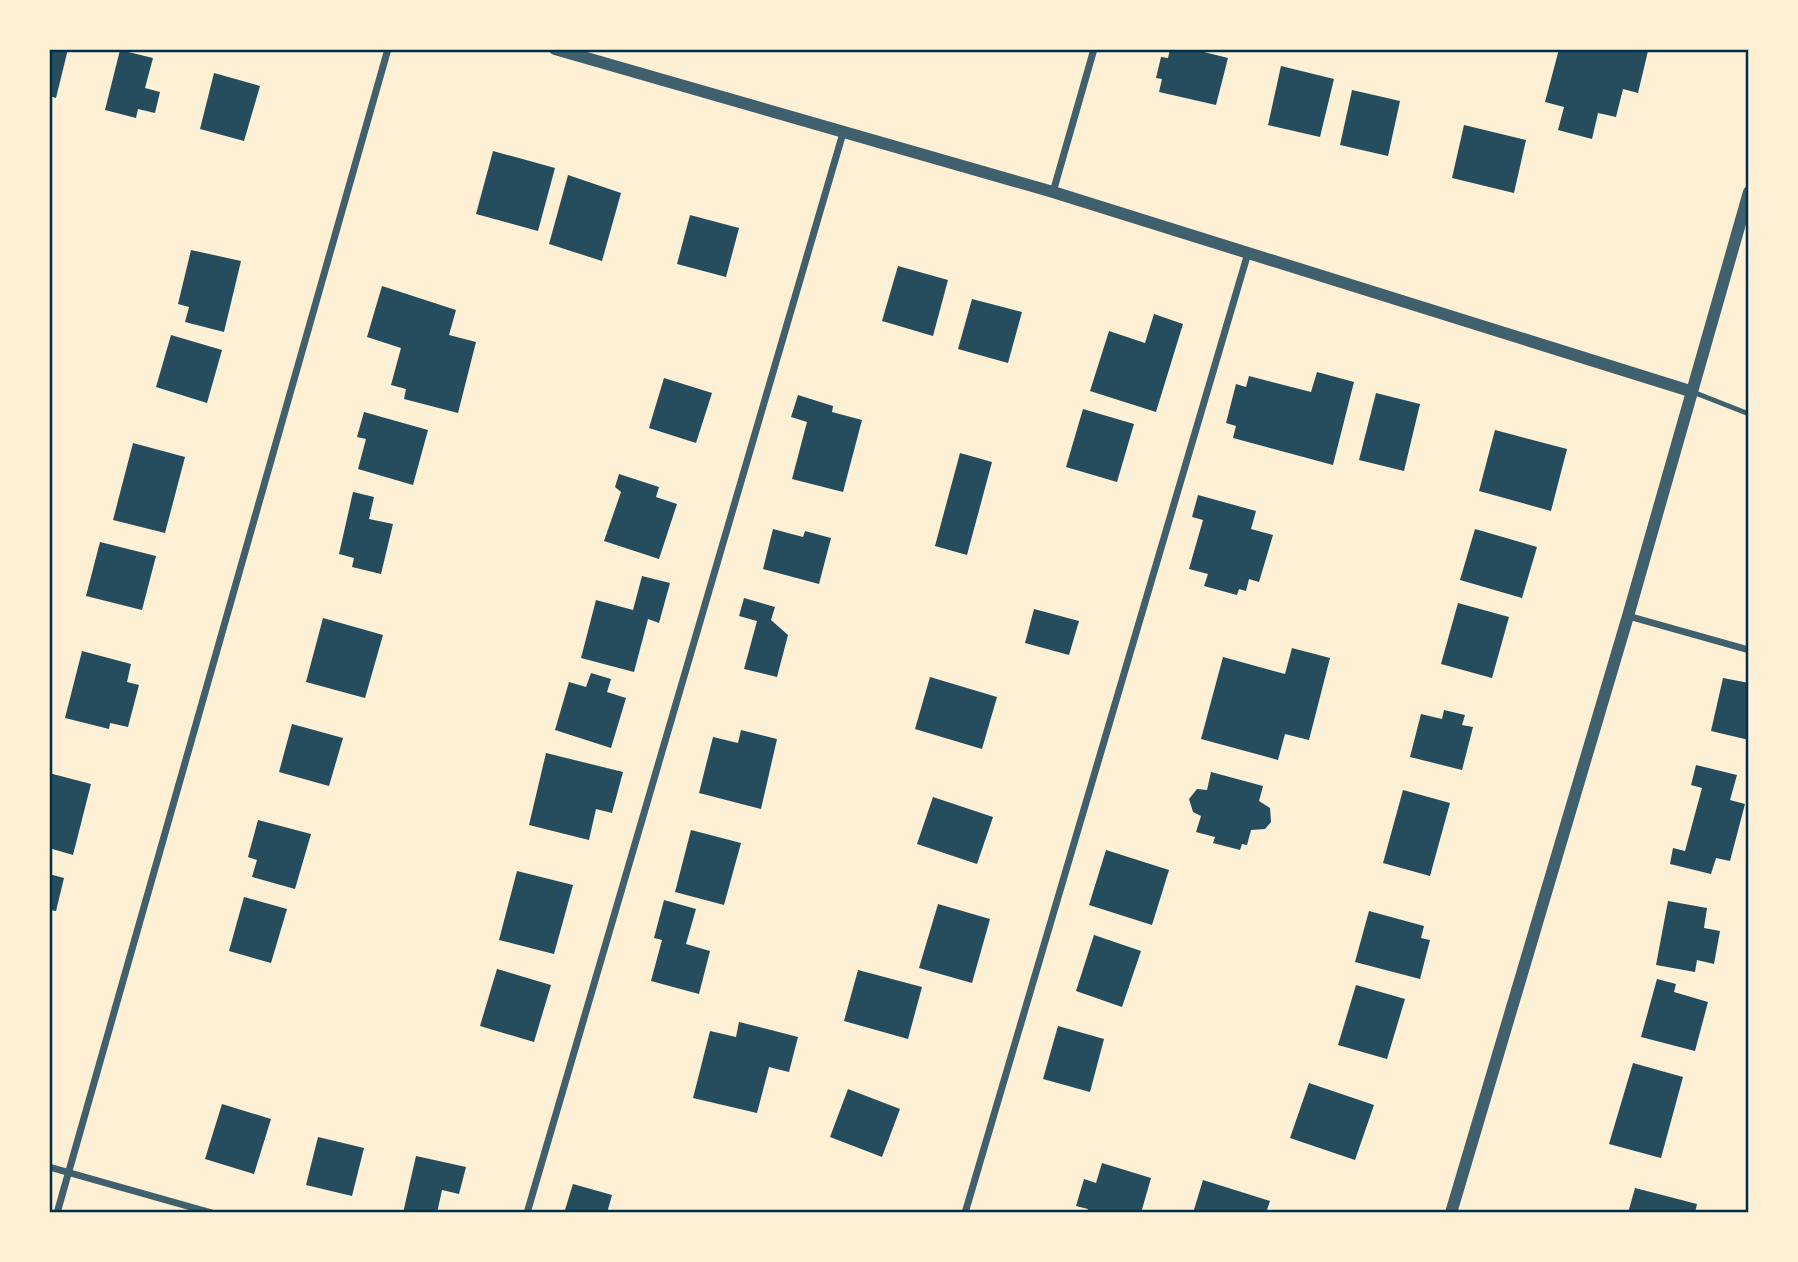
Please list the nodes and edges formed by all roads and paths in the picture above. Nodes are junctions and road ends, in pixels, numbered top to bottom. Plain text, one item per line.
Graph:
1 (388, 49) edge
2 (555, 49) edge
3 (1094, 49) edge
4 (844, 133) junction
5 (1053, 192) junction
6 (1749, 192) edge
7 (1248, 253) junction
8 (1690, 391) junction
9 (1749, 414) edge
10 (1628, 616) junction
11 (1749, 650) edge
12 (49, 1167) edge
13 (67, 1172) junction
14 (57, 1213) edge
15 (212, 1213) edge
16 (527, 1213) edge
17 (965, 1213) edge
18 (1451, 1213) edge

1 - 13 street
2 - 4 street
3 - 5 street
4 - 5 street
4 - 16 street
5 - 7 street
6 - 8 street
7 - 8 street
7 - 17 street
8 - 9 lane
8 - 10 street
10 - 11 street
10 - 18 street
12 - 13 street
13 - 14 street
13 - 15 street

